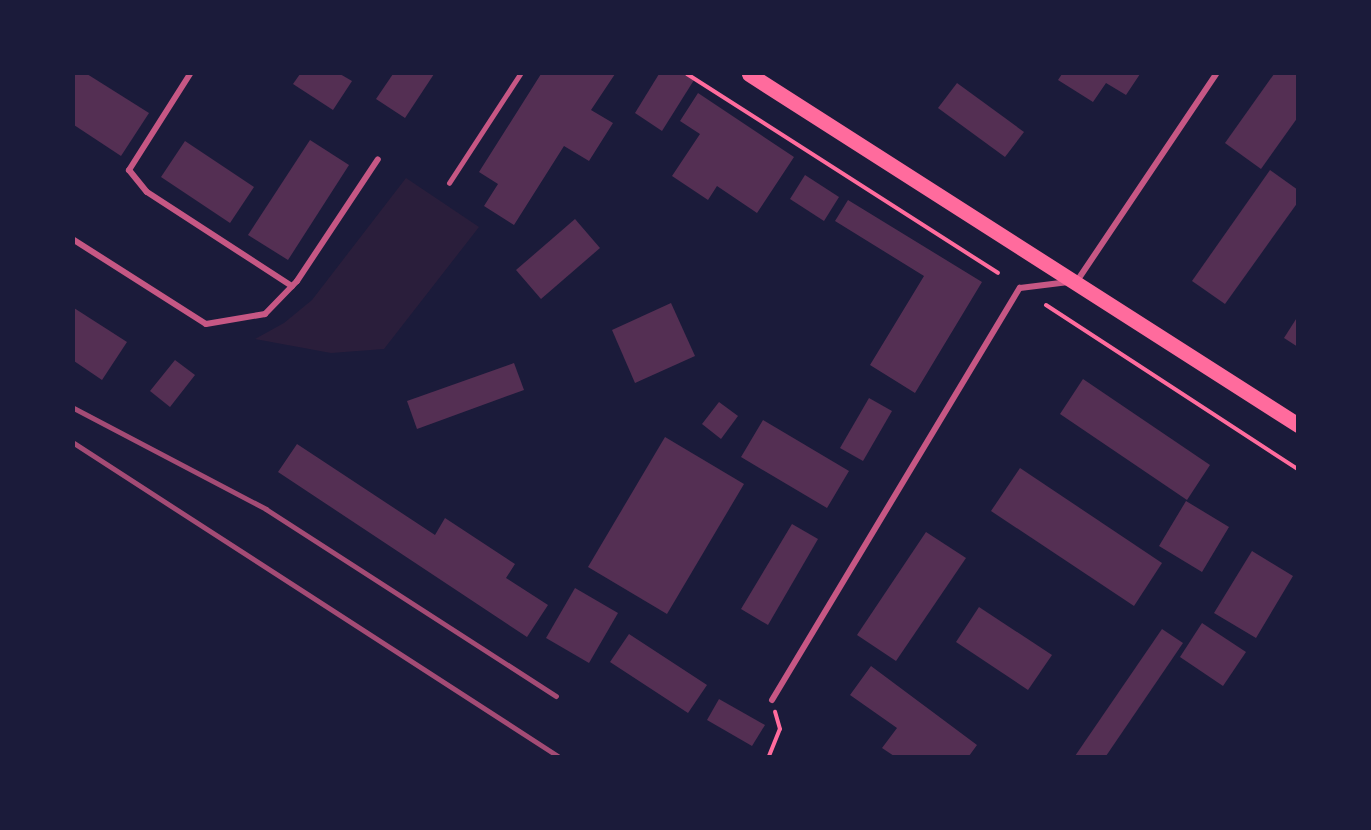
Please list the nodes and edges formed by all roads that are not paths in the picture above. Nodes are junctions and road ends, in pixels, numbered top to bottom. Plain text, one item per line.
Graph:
1 (190, 74) edge
2 (520, 74) edge
3 (749, 74) edge
4 (1216, 74) edge
5 (378, 159) dead end
6 (449, 183) dead end
7 (74, 240) edge
8 (1077, 281) junction
9 (292, 286) junction
10 (1298, 425) edge
11 (772, 700) dead end

1 - 9 street
2 - 6 lane
3 - 8 main road
4 - 8 street
5 - 9 street
7 - 9 street
8 - 10 main road
8 - 11 street

